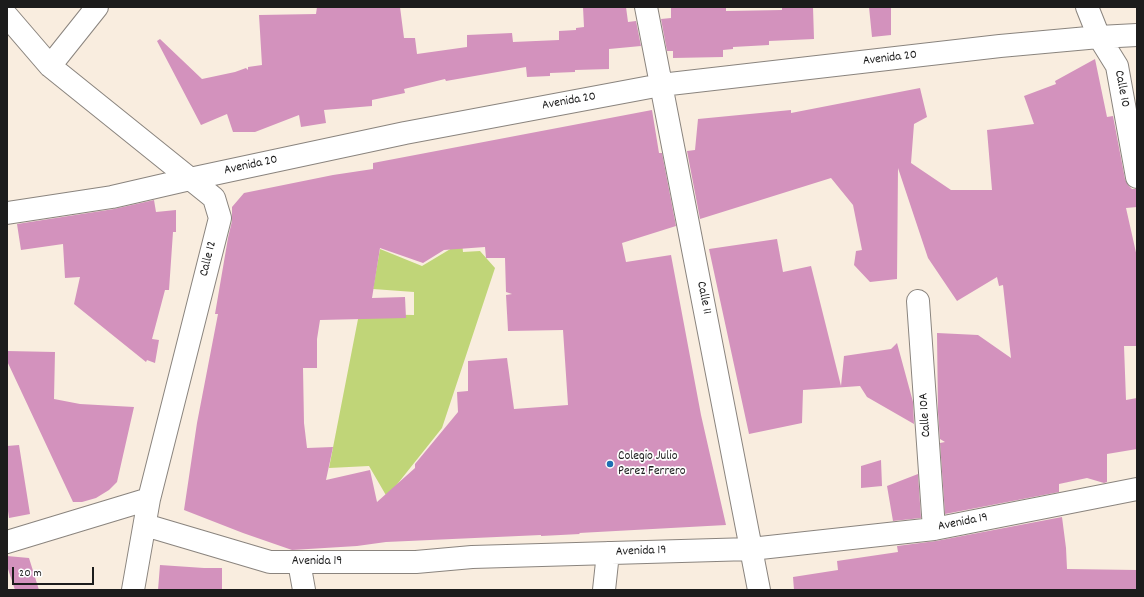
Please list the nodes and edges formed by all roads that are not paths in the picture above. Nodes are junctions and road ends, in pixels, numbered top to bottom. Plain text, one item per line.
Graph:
1 (97, 7) edge
2 (646, 7) edge
3 (1087, 7) edge
4 (7, 16) edge
5 (1137, 35) edge
6 (1099, 37) junction
7 (50, 66) junction
8 (661, 85) junction
9 (1137, 177) edge
10 (190, 179) junction
11 (7, 213) edge
12 (918, 301) dead end
13 (1137, 490) edge
14 (150, 499) junction
15 (145, 525) junction
16 (934, 529) junction
17 (7, 542) edge
18 (752, 549) junction
19 (608, 553) junction
20 (299, 562) junction
21 (133, 590) edge
22 (304, 590) edge
23 (604, 590) edge
24 (759, 590) edge

1 - 7 street
2 - 8 street, Calle 11
3 - 6 street, Calle 10
4 - 7 street, Calle 12
5 - 6 street, Avenida 20
6 - 8 street, Avenida 20
6 - 9 street, Calle 10
7 - 10 street, Calle 12
8 - 10 street, Avenida 20
8 - 18 street, Calle 11
10 - 11 street, Avenida 20
10 - 14 street, Calle 12
12 - 16 street, Calle 10A
13 - 16 street, Avenida 19
14 - 15 street, Calle 12
14 - 17 street
15 - 20 street, Avenida 19
15 - 21 street, Calle 12
16 - 18 street, Avenida 19
18 - 19 street, Avenida 19
18 - 24 street, Calle 11
19 - 20 street, Avenida 19
19 - 23 street
20 - 22 street

